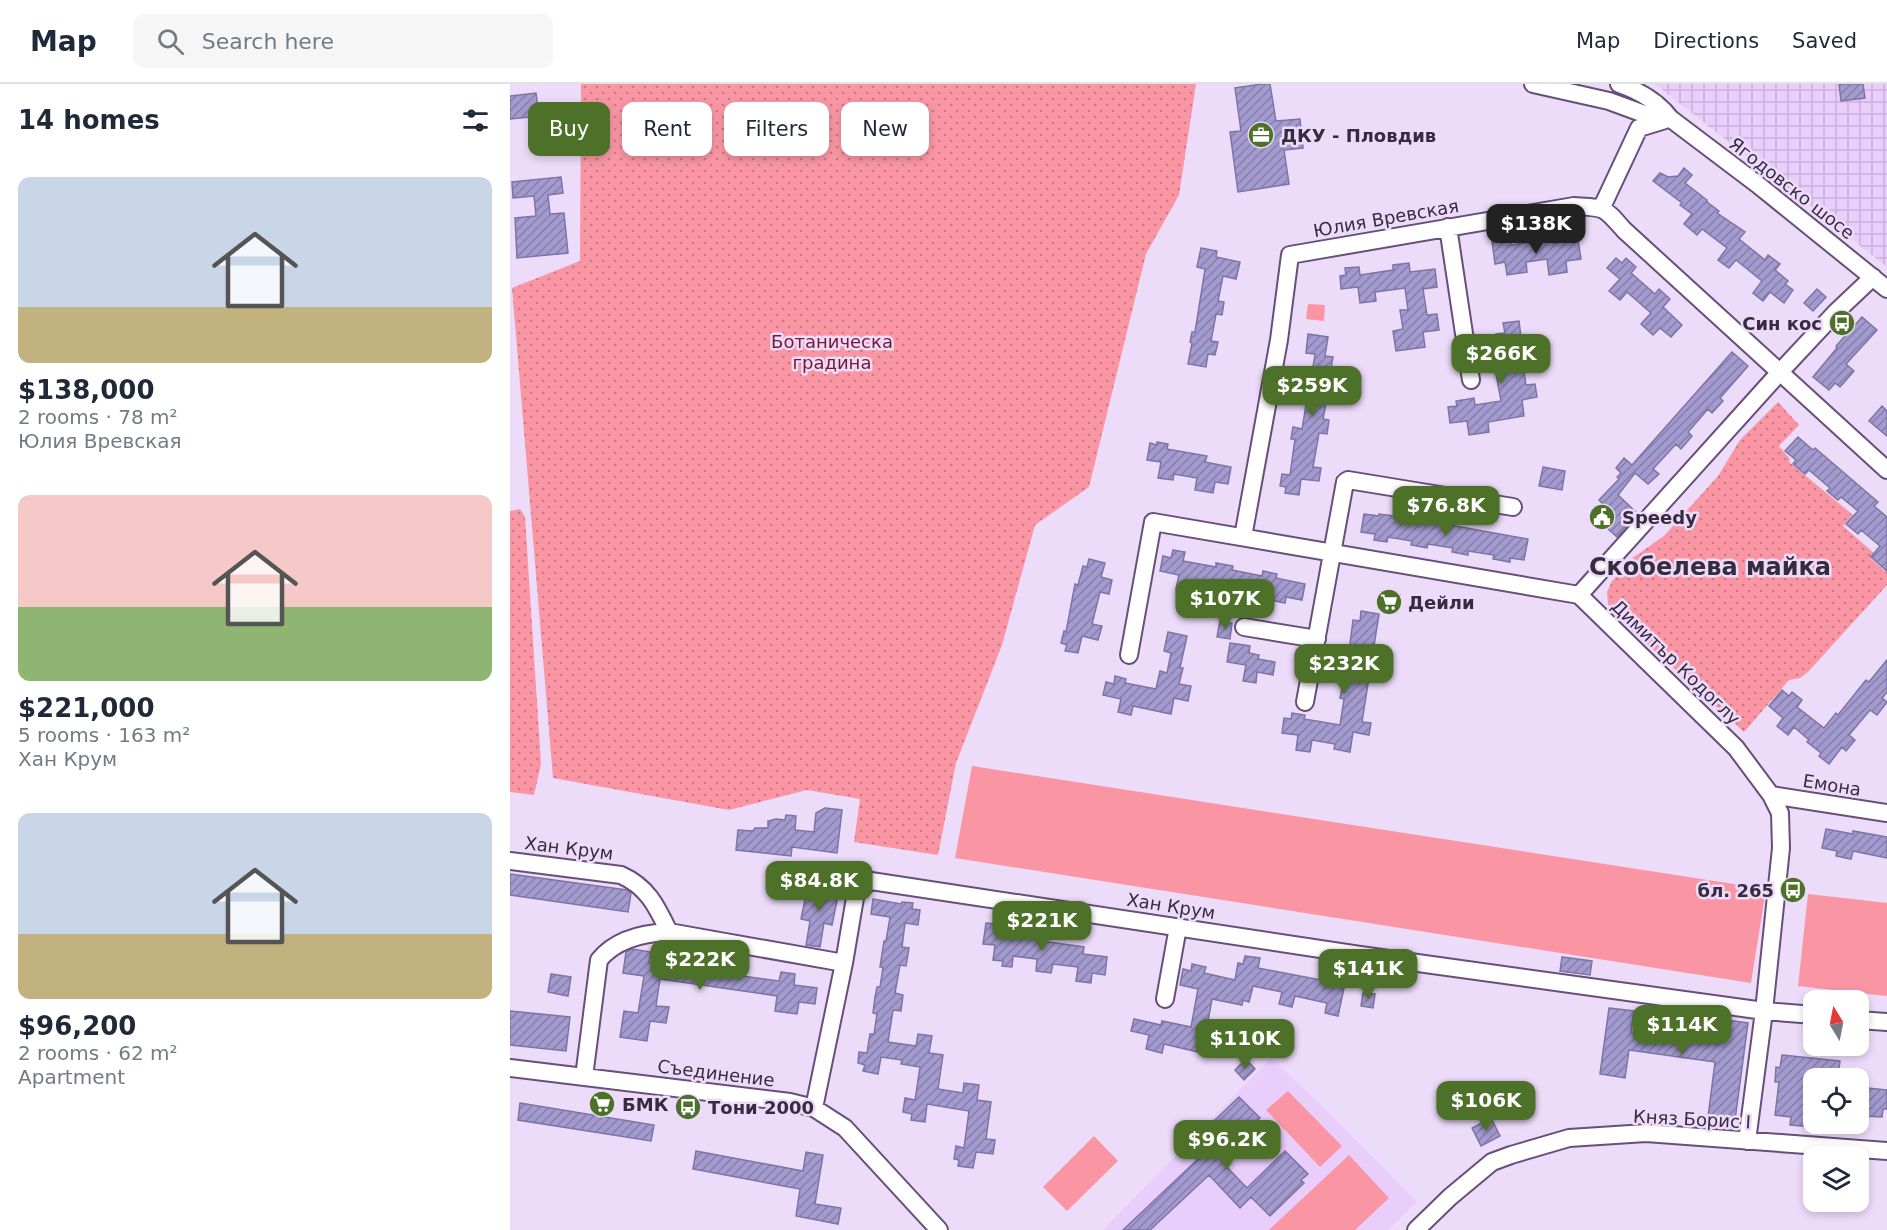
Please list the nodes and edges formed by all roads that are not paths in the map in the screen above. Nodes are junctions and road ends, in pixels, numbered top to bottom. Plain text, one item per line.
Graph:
1 (1533, 84) edge
2 (1619, 84) edge
3 (1671, 119) junction
4 (1602, 207) junction
5 (1448, 228) junction
6 (1873, 278) junction
7 (1887, 289) edge
8 (1780, 372) junction
9 (1471, 380) dead end
10 (1887, 470) edge
11 (1513, 507) dead end
12 (1243, 537) junction
13 (1332, 552) junction
14 (1579, 595) junction
15 (1244, 627) dead end
16 (1317, 639) junction
17 (1129, 655) dead end
18 (1305, 702) dead end
19 (1771, 795) junction
20 (1887, 813) edge
21 (510, 861) edge
22 (1178, 927) junction
23 (669, 932) junction
24 (844, 963) junction
25 (1165, 999) dead end
26 (1764, 1011) junction
27 (1803, 1014) edge
28 (1869, 1021) edge
29 (1887, 1022) edge
30 (510, 1068) edge
31 (584, 1077) junction
32 (814, 1108) junction
33 (1747, 1141) junction
34 (1887, 1150) edge
35 (939, 1230) edge
36 (1416, 1230) edge

1 - 3 street, Ягодовско шосе
2 - 3 street, Ягодовско шосе
3 - 4 street
3 - 6 street, Ягодовско шосе
4 - 5 street, Юлия Вревская
4 - 8 street
5 - 9 street
5 - 12 street, Юлия Вревская
6 - 7 street, Ягодовско шосе
6 - 8 street
8 - 10 street
8 - 14 street
11 - 13 street
12 - 13 street
12 - 17 street
13 - 14 street
13 - 16 street
14 - 19 street, Димитър Кодоглу
15 - 16 street
16 - 18 street
19 - 20 street, Емона
19 - 26 street, Димитър Кодоглу
21 - 23 street, Хан Крум
22 - 24 street, Хан Крум
22 - 25 street
22 - 26 street, Хан Крум
23 - 24 street
23 - 31 street
24 - 32 street, Хан Крум
26 - 27 street, Хан Крум
26 - 33 street, Димитър Кодоглу
28 - 29 street
30 - 31 street, Съединение
31 - 32 street, Съединение
32 - 35 street, Съединение
33 - 34 street, Княз Борис I
33 - 36 street, Княз Борис I

